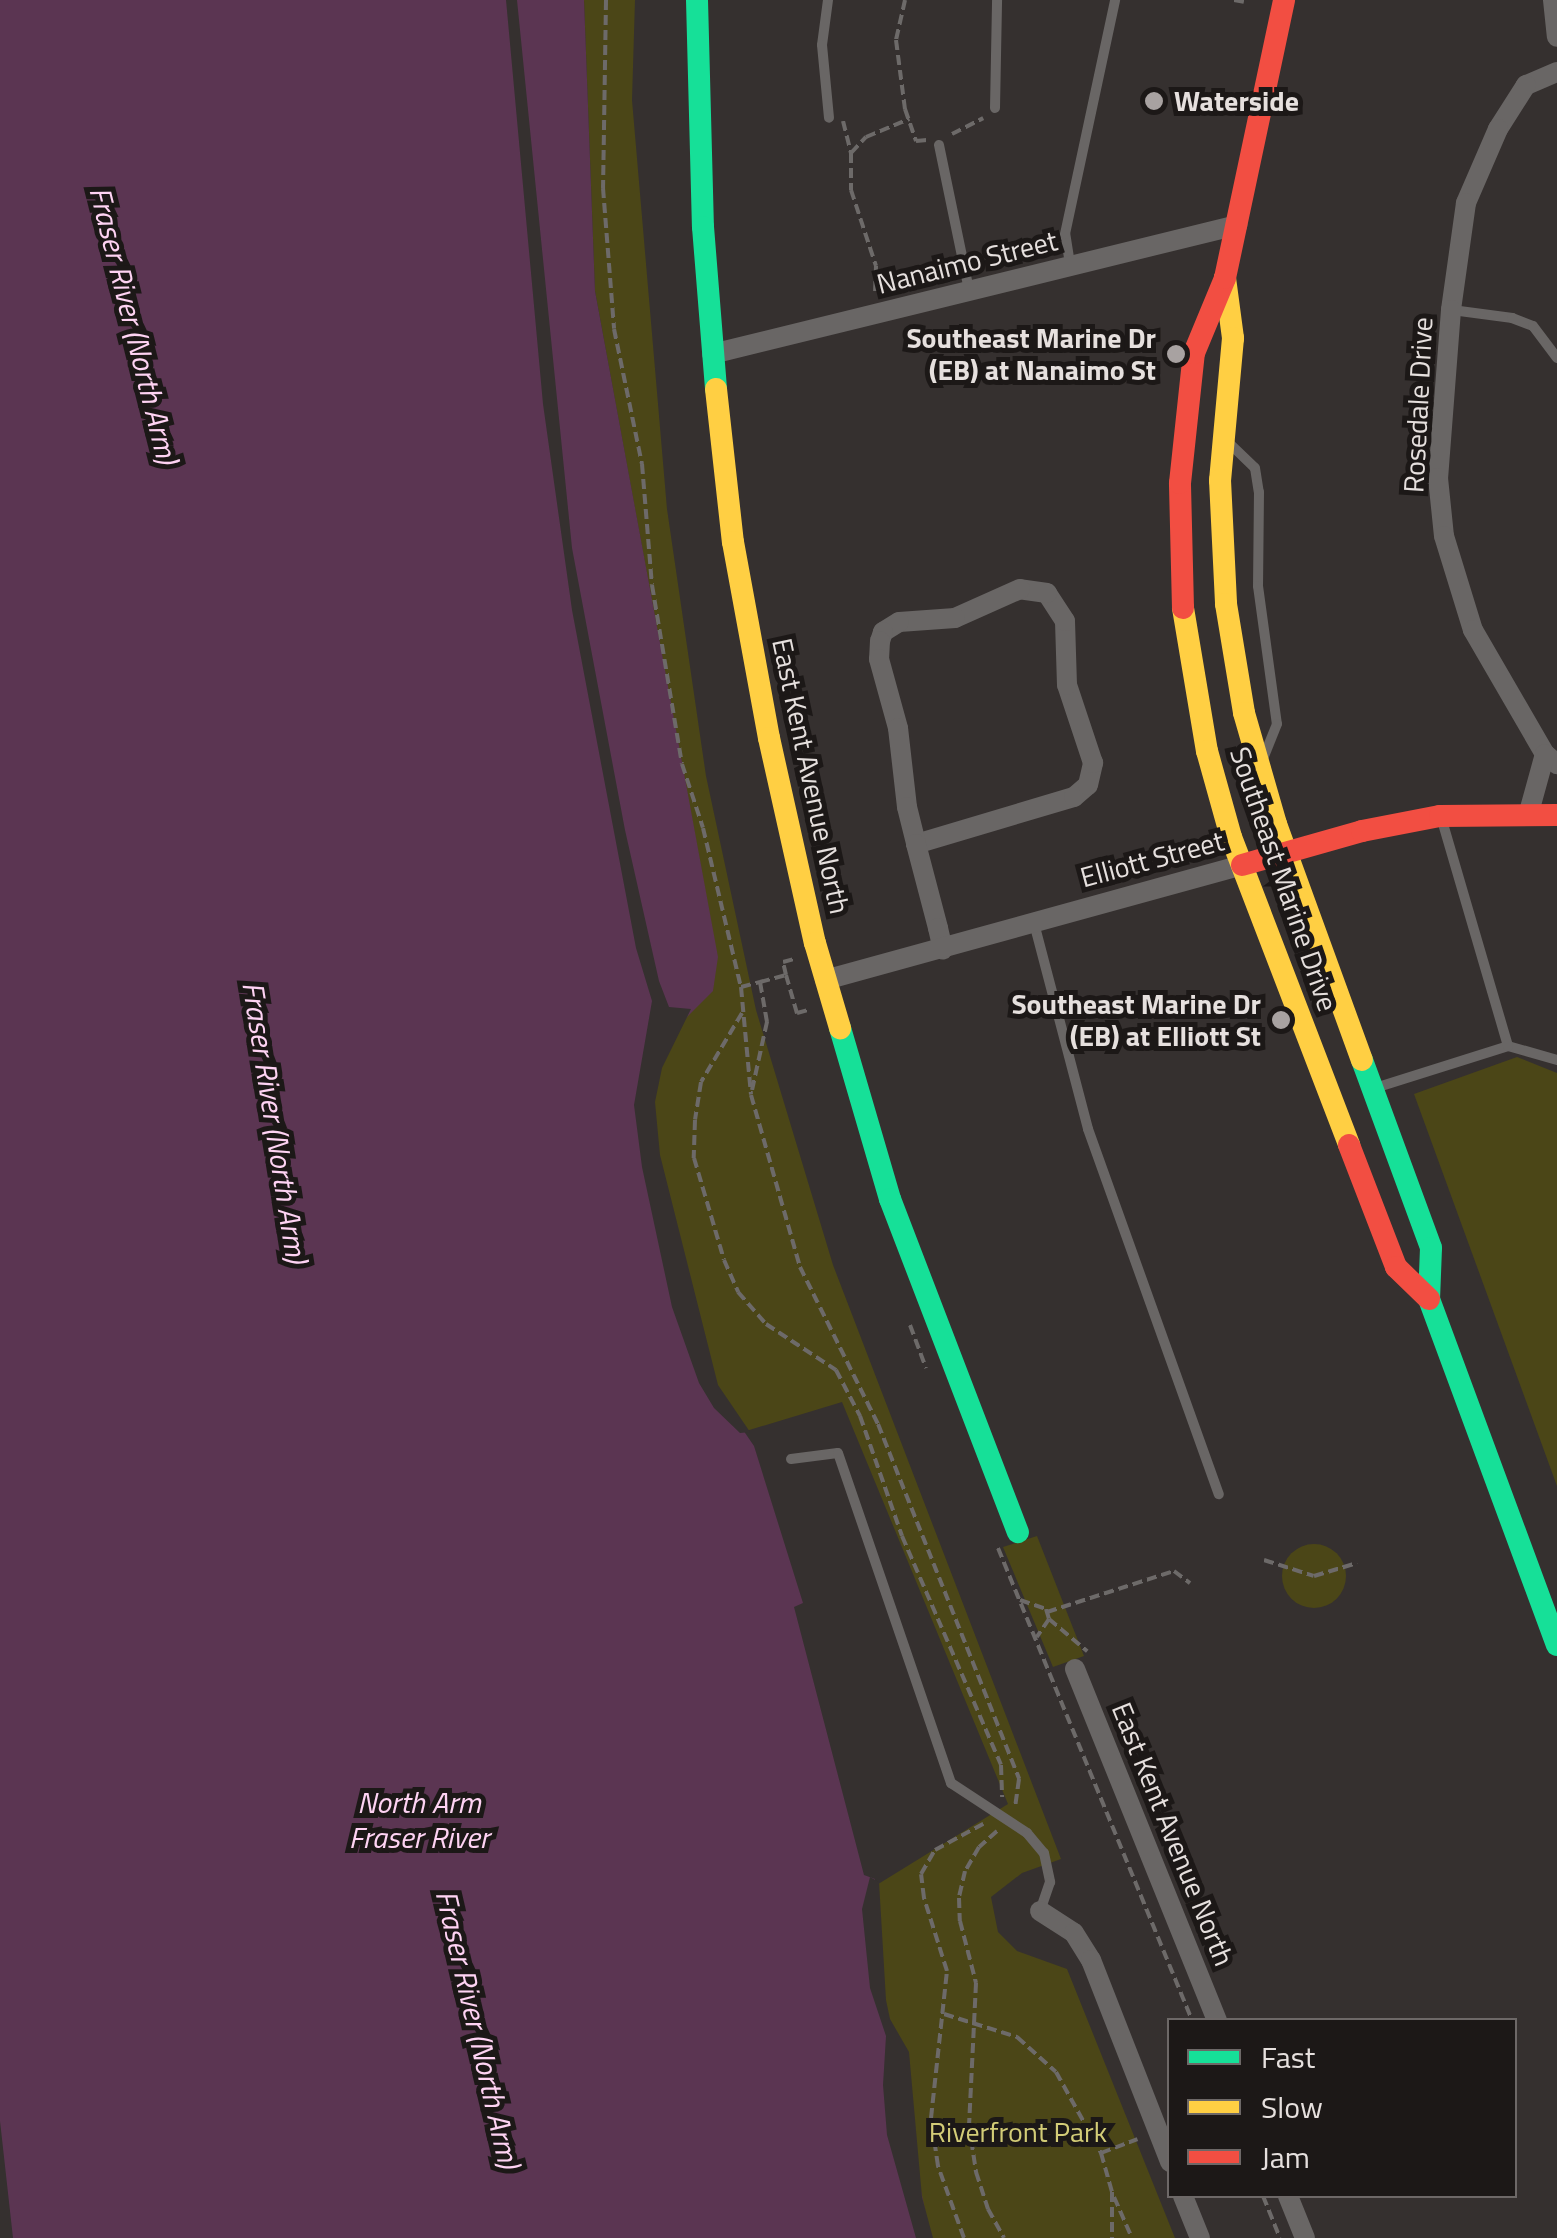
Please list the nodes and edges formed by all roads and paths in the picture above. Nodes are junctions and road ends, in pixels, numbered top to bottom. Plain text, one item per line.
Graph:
1 (606, 0) edge
2 (697, 0) edge
3 (828, 0) edge
4 (905, 0) edge
5 (997, 0) edge
6 (1115, 0) edge
7 (1234, 0) edge
8 (1284, 0) edge
9 (1553, 0) edge
10 (1244, 2) edge
11 (1557, 37) edge
12 (1557, 72) edge
13 (995, 108) joint
14 (829, 118) joint
15 (909, 119) junction
16 (939, 145) junction
17 (851, 152) junction
18 (1236, 225) junction
19 (1070, 264) junction
20 (1225, 278) junction
21 (969, 290) junction
22 (875, 291) dead end
23 (1451, 310) junction
24 (712, 354) junction
25 (1557, 358) edge
26 (1224, 440) junction
27 (1551, 759) edge
28 (1258, 768) junction
29 (1529, 812) junction
30 (1557, 815) edge
31 (1440, 816) junction
32 (916, 844) junction
33 (1286, 853) junction
34 (1242, 865) junction
35 (1034, 922) junction
36 (944, 948) junction
37 (794, 960) dead end
38 (786, 975) junction
39 (825, 980) junction
40 (760, 982) junction
41 (741, 987) junction
42 (808, 1010) dead end
43 (742, 1013) junction
44 (1508, 1046) junction
45 (1557, 1060) edge
46 (1374, 1088) junction
47 (1429, 1299) junction
48 (791, 1459) dead end
49 (1219, 1494) dead end
50 (1018, 1532) dead end
51 (996, 1544) dead end
52 (1264, 1560) dead end
53 (1357, 1564) dead end
54 (1190, 1582) dead end
55 (1020, 1600) junction
56 (1047, 1612) junction
57 (1036, 1638) junction
58 (1557, 1645) edge
59 (1075, 1669) dead end
60 (995, 1810) junction
61 (1040, 1911) joint
62 (944, 2014) junction
63 (1191, 2018) edge
64 (1216, 2018) edge
65 (1146, 2136) dead end
66 (1100, 2153) junction
67 (1167, 2154) edge
68 (1112, 2192) junction
69 (1184, 2198) edge
70 (1264, 2198) edge
71 (1289, 2198) edge
72 (964, 2238) edge
73 (1112, 2238) edge
74 (1132, 2238) edge
75 (1200, 2238) edge
76 (1280, 2238) edge
77 (1306, 2238) edge

1 - 41 path
2 - 24 main road, East Kent Avenue North
3 - 14 lane
4 - 15 path
5 - 13 lane
6 - 19 lane
7 - 10 path
8 - 18 main road, Southeast Marine Drive
9 - 11 street
12 - 23 street, Rosedale Drive
13 - 16 path
14 - 17 path
15 - 16 path
15 - 17 path
16 - 21 lane
17 - 22 path
18 - 19 street, Nanaimo Street
18 - 20 main road, Southeast Marine Drive
19 - 21 street, Nanaimo Street
20 - 26 main road, Southeast Marine Drive
20 - 34 main road, Southeast Marine Drive
21 - 24 street, Nanaimo Street
23 - 25 lane
23 - 27 street, Rosedale Drive
24 - 39 main road, East Kent Avenue North
26 - 28 main road, Southeast Marine Drive
26 - 28 lane
27 - 29 street, Rosedale Drive
28 - 33 main road, Southeast Marine Drive
29 - 30 main road, Elliott Street
29 - 31 main road, Elliott Street
31 - 33 main road, Elliott Street
31 - 44 lane
32 - 32 street
32 - 36 street
33 - 34 main road, Elliott Street
33 - 46 main road, Southeast Marine Drive
34 - 35 street, Elliott Street
34 - 47 main road, Southeast Marine Drive
35 - 36 street, Elliott Street
35 - 49 lane
36 - 39 street, Elliott Street
37 - 38 path
38 - 40 path
38 - 42 path
39 - 50 main road, East Kent Avenue North
40 - 41 path
40 - 43 path
41 - 43 path
43 - 60 path
44 - 45 lane
44 - 46 lane
46 - 47 main road, Southeast Marine Drive
47 - 58 main road, Southeast Marine Drive
48 - 60 lane
51 - 55 path
52 - 53 path
54 - 56 path
55 - 56 path
55 - 57 path
56 - 57 path
57 - 63 path
59 - 64 street, East Kent Avenue North
60 - 61 lane
60 - 62 path
61 - 67 street
62 - 66 path
62 - 72 path
65 - 66 path
66 - 68 path
68 - 73 path
68 - 74 path
69 - 75 street
70 - 76 path
71 - 77 street

